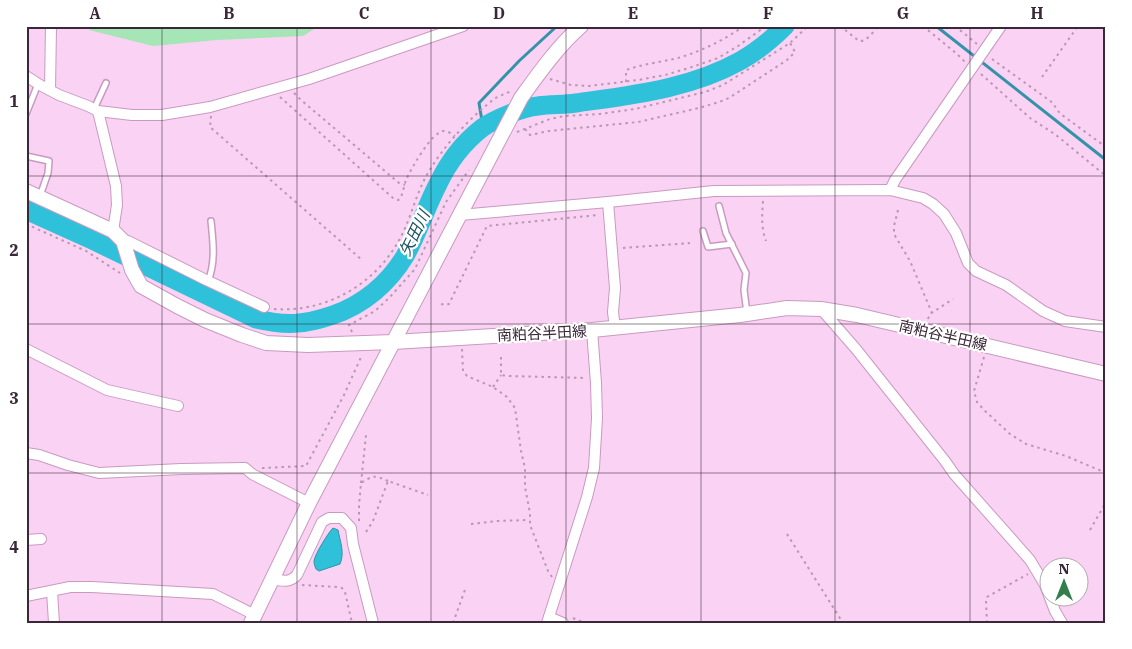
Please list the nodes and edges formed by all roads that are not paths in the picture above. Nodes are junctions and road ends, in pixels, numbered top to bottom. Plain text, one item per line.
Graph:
1 (51, 26) edge
2 (463, 26) edge
3 (581, 26) edge
4 (1001, 26) edge
5 (26, 76) edge
6 (106, 83) dead end
7 (38, 84) junction
8 (50, 90) junction
9 (96, 110) junction
10 (26, 114) edge
11 (26, 156) edge
12 (890, 190) junction
13 (26, 191) edge
14 (40, 196) junction
15 (608, 202) junction
16 (719, 206) dead end
17 (460, 215) junction
18 (211, 221) dead end
19 (112, 231) junction
20 (703, 231) dead end
21 (123, 241) junction
22 (732, 244) junction
23 (708, 247) junction
24 (707, 254) dead end
25 (208, 281) junction
26 (264, 307) road end
27 (821, 309) junction
28 (747, 314) junction
29 (1106, 327) edge
30 (614, 328) junction
31 (592, 330) junction
32 (393, 342) junction
33 (26, 349) edge
34 (1106, 374) edge
35 (178, 406) dead end
36 (26, 453) edge
37 (309, 503) junction
38 (41, 539) dead end
39 (26, 540) edge
40 (272, 579) junction
41 (52, 591) junction
42 (26, 596) edge
43 (253, 619) edge
44 (548, 620) edge
45 (54, 623) edge
46 (373, 623) edge
47 (563, 623) edge
48 (1062, 623) edge

1 - 8 street
2 - 9 street
3 - 17 main road
4 - 12 street
5 - 7 street
6 - 9 lane
7 - 8 street
7 - 10 lane
8 - 9 street
9 - 19 street
11 - 14 lane
12 - 15 street
12 - 29 street
13 - 14 main road
14 - 19 main road
15 - 17 street
15 - 30 street
16 - 22 lane
17 - 32 main road
18 - 25 lane
19 - 21 main road
20 - 23 lane
21 - 25 street
21 - 32 main road, 南粕谷半田線
22 - 23 lane
22 - 28 lane
23 - 24 lane
25 - 26 street
27 - 28 main road, 南粕谷半田線
27 - 34 main road, 南粕谷半田線
27 - 48 street
28 - 30 main road, 南粕谷半田線
30 - 31 main road, 南粕谷半田線
31 - 32 main road, 南粕谷半田線
31 - 44 street
32 - 37 main road
33 - 35 street
36 - 37 street
37 - 40 main road
38 - 39 street
40 - 43 main road
40 - 46 street
41 - 42 street
41 - 43 street
41 - 45 street
44 - 47 street

